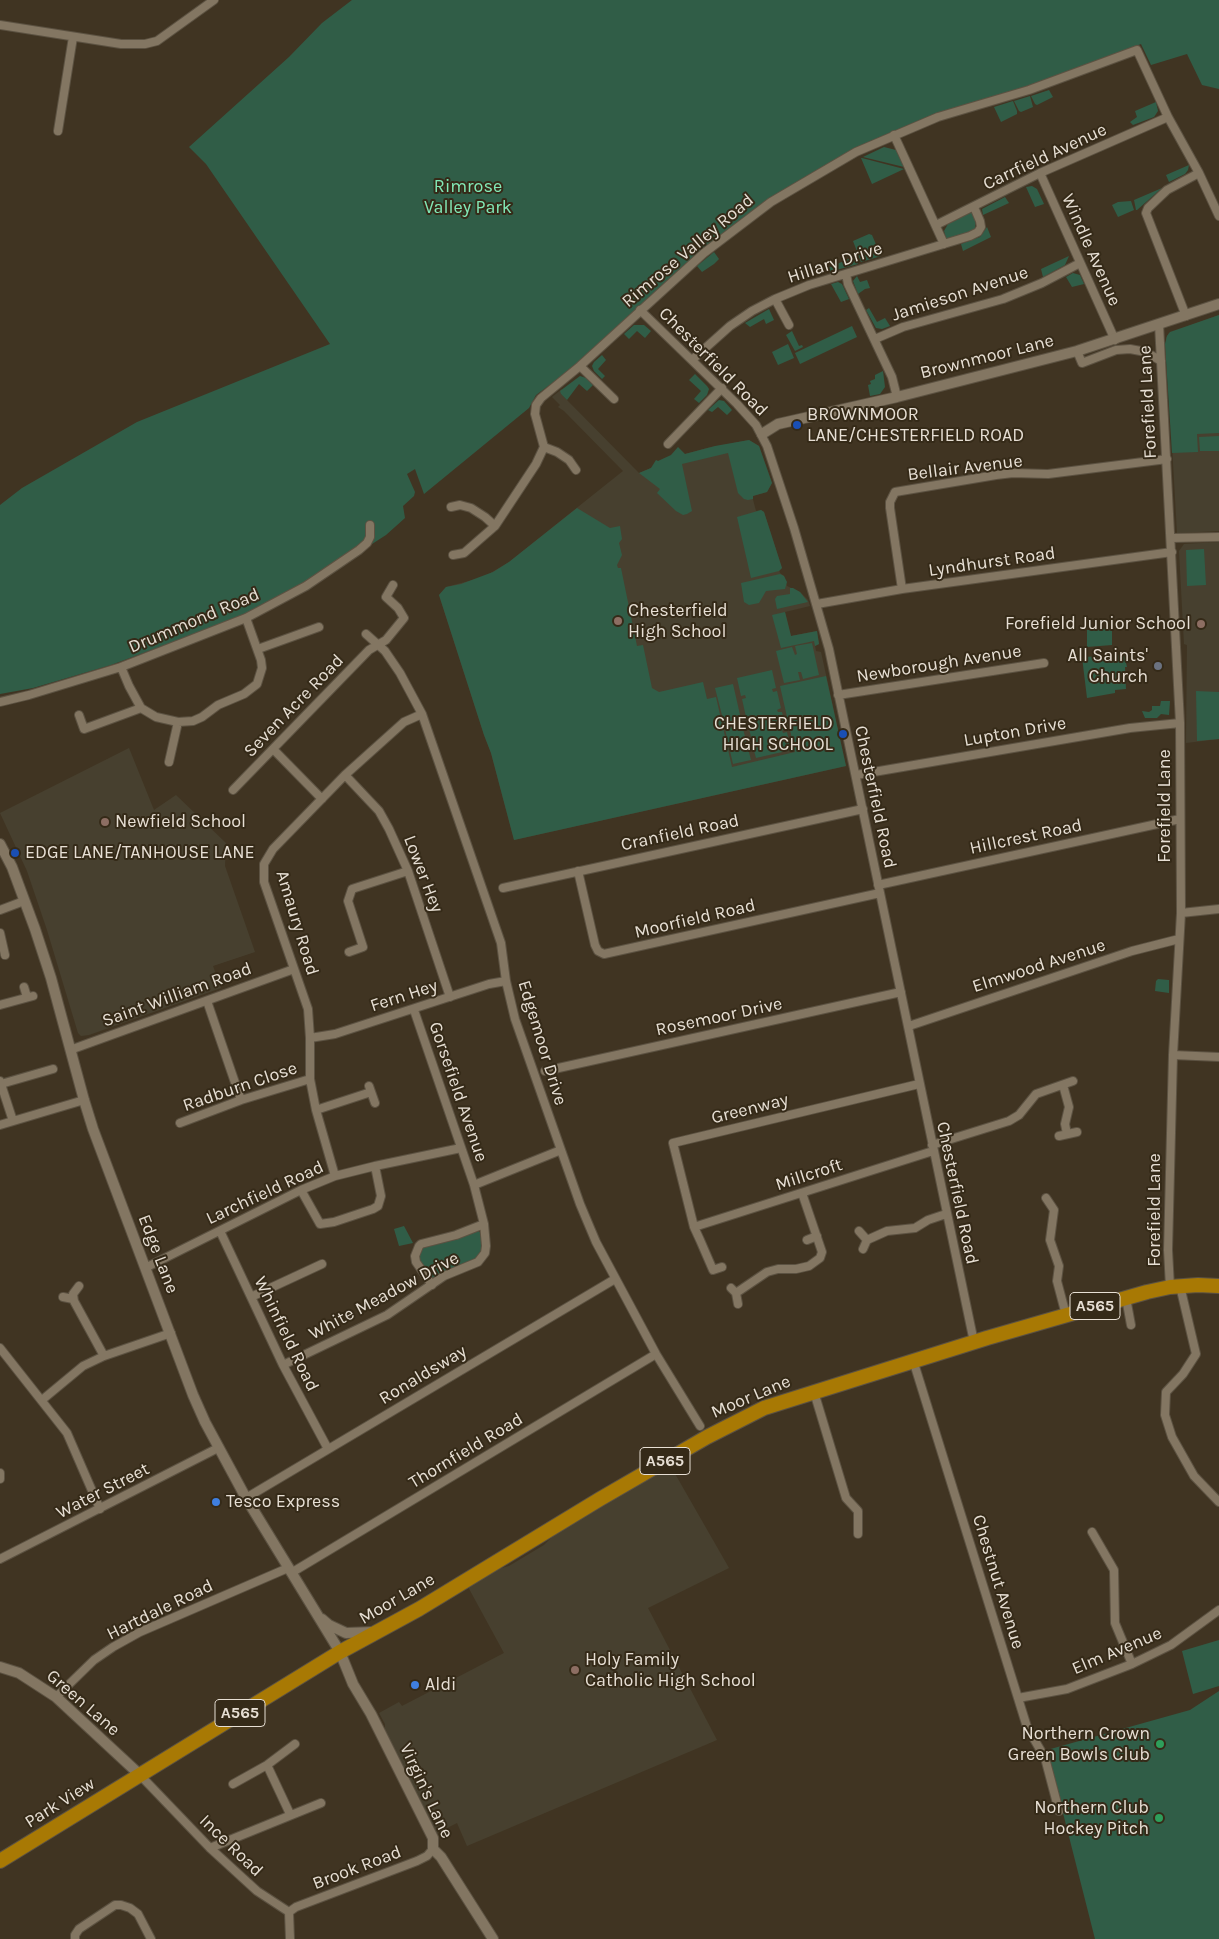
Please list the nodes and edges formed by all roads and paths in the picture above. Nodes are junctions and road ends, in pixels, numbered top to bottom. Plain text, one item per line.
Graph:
1 (214, 0) edge
2 (0, 25) edge
3 (73, 37) junction
4 (1168, 117) junction
5 (58, 131) dead end
6 (894, 135) junction
7 (1040, 173) junction
8 (1199, 173) junction
9 (974, 207) junction
10 (1219, 216) edge
11 (936, 225) junction
12 (944, 244) junction
13 (1080, 264) junction
14 (846, 274) junction
15 (775, 299) junction
16 (1219, 304) edge
17 (640, 310) junction
18 (1186, 316) junction
19 (1159, 324) junction
20 (790, 325) dead end
21 (875, 339) junction
22 (1115, 340) junction
23 (1077, 352) junction
24 (692, 360) junction
25 (1161, 361) junction
26 (580, 366) junction
27 (722, 388) junction
28 (897, 397) junction
29 (614, 400) dead end
30 (762, 434) junction
31 (668, 444) dead end
32 (544, 447) junction
33 (1167, 459) junction
34 (576, 470) dead end
35 (451, 507) dead end
36 (370, 525) dead end
37 (495, 526) junction
38 (1219, 537) edge
39 (1171, 538) junction
40 (1172, 552) junction
41 (453, 555) dead end
42 (392, 585) dead end
43 (902, 590) junction
44 (817, 604) junction
45 (246, 618) junction
46 (319, 627) dead end
47 (366, 634) dead end
48 (378, 645) junction
49 (258, 649) junction
50 (1044, 662) dead end
51 (122, 667) junction
52 (838, 696) junction
53 (0, 702) edge
54 (141, 708) junction
55 (422, 714) junction
56 (79, 715) dead end
57 (178, 722) junction
58 (1180, 723) junction
59 (273, 749) junction
60 (169, 762) dead end
61 (856, 774) junction
62 (345, 775) junction
63 (233, 790) dead end
64 (322, 799) junction
65 (863, 809) junction
66 (1180, 819) junction
67 (0, 844) edge
68 (408, 871) junction
69 (578, 871) junction
70 (878, 885) junction
71 (503, 888) dead end
72 (880, 893) junction
73 (24, 901) junction
74 (1219, 909) edge
75 (0, 910) edge
76 (1181, 913) junction
77 (0, 933) edge
78 (1179, 939) junction
79 (349, 952) dead end
80 (5, 955) dead end
81 (294, 969) junction
82 (506, 981) junction
83 (24, 987) dead end
84 (901, 992) junction
85 (450, 997) junction
86 (207, 1001) junction
87 (0, 1006) edge
88 (414, 1010) junction
89 (909, 1026) junction
90 (310, 1038) junction
91 (70, 1050) junction
92 (1173, 1055) junction
93 (1219, 1057) edge
94 (47, 1069) dead end
95 (544, 1071) dead end
96 (310, 1079) junction
97 (1073, 1081) dead end
98 (0, 1083) edge
99 (919, 1084) junction
100 (1063, 1085) junction
101 (84, 1100) junction
102 (241, 1100) junction
103 (375, 1103) dead end
104 (316, 1110) junction
105 (13, 1121) junction
106 (180, 1123) dead end
107 (0, 1125) edge
108 (1077, 1132) dead end
109 (1067, 1134) junction
110 (1059, 1136) dead end
111 (462, 1148) junction
112 (932, 1148) junction
113 (561, 1150) junction
114 (375, 1166) junction
115 (336, 1176) junction
116 (474, 1185) junction
117 (301, 1190) junction
118 (802, 1193) junction
119 (1046, 1198) dead end
120 (946, 1214) junction
121 (484, 1224) junction
122 (694, 1227) junction
123 (220, 1231) junction
124 (859, 1231) dead end
125 (817, 1236) junction
126 (807, 1240) dead end
127 (867, 1240) junction
128 (863, 1249) dead end
129 (322, 1264) dead end
130 (722, 1267) dead end
131 (145, 1268) junction
132 (615, 1279) junction
133 (432, 1285) junction
134 (79, 1286) dead end
135 (1219, 1286) edge
136 (1175, 1287) junction
137 (63, 1297) dead end
138 (251, 1298) junction
139 (1126, 1298) junction
140 (73, 1299) junction
141 (738, 1304) dead end
142 (1066, 1315) junction
143 (1131, 1326) dead end
144 (170, 1333) junction
145 (974, 1342) junction
146 (0, 1348) edge
147 (656, 1354) junction
148 (104, 1356) junction
149 (913, 1360) junction
150 (284, 1365) junction
151 (814, 1392) junction
152 (42, 1400) junction
153 (700, 1426) dead end
154 (218, 1448) junction
155 (328, 1449) junction
156 (0, 1473) edge
157 (0, 1479) edge
158 (246, 1498) junction
159 (1219, 1502) edge
160 (100, 1509) junction
161 (1092, 1532) dead end
162 (858, 1534) dead end
163 (0, 1559) edge
164 (290, 1570) junction
165 (1219, 1610) edge
166 (316, 1613) junction
167 (380, 1632) junction
168 (340, 1652) junction
169 (1132, 1664) junction
170 (0, 1666) edge
171 (56, 1697) junction
172 (1018, 1698) junction
173 (296, 1744) dead end
174 (267, 1765) junction
175 (139, 1774) junction
176 (233, 1784) dead end
177 (321, 1803) dead end
178 (1059, 1811) dead end
179 (290, 1814) junction
180 (210, 1848) junction
181 (433, 1849) junction
182 (0, 1861) edge
183 (289, 1912) junction
184 (75, 1939) edge
185 (151, 1939) edge
186 (290, 1939) edge
187 (493, 1939) edge

1 - 3 street
2 - 3 street
3 - 5 street
4 - 6 street, Rimrose Valley Road
4 - 7 street, Carrfield Avenue
4 - 8 street
6 - 11 street
6 - 17 street, Rimrose Valley Road
7 - 9 street, Carrfield Avenue
7 - 13 street, Windle Avenue
8 - 10 street
8 - 18 street
9 - 11 street, Carrfield Avenue
9 - 12 street, Hillary Drive
11 - 12 street
12 - 14 street, Hillary Drive
13 - 21 street, Jamieson Avenue
13 - 22 street, Windle Avenue
14 - 15 street, Hillary Drive
14 - 21 street
15 - 20 street
15 - 24 street, Hillary Drive
16 - 18 street, Brownmoor Lane
17 - 24 street, Chesterfield Road
17 - 26 street, Rimrose Valley Road
18 - 19 street, Brownmoor Lane
19 - 22 street, Brownmoor Lane
19 - 25 street, Forefield Lane
21 - 28 street
22 - 23 street, Brownmoor Lane
23 - 25 street
23 - 28 street, Brownmoor Lane
24 - 27 street, Chesterfield Road
25 - 33 street, Forefield Lane
26 - 29 street
26 - 32 street, Rimrose Valley Road
27 - 30 street, Chesterfield Road
27 - 31 street
28 - 30 street, Brownmoor Lane
30 - 44 street, Chesterfield Road
32 - 34 street
32 - 37 street
33 - 39 street, Forefield Lane
33 - 43 street, Bellair Avenue
35 - 37 street
36 - 45 street, Drummond Road
37 - 41 street
38 - 39 street
39 - 40 street, Forefield Lane
40 - 43 street, Lyndhurst Road
40 - 58 street, Forefield Lane
42 - 48 street, Seven Acre Road
43 - 44 street, Lyndhurst Road
44 - 52 street, Chesterfield Road
45 - 49 street
45 - 51 street, Drummond Road
46 - 49 street
47 - 48 street, Edgemoor Drive
48 - 55 street, Edgemoor Drive
48 - 59 street, Seven Acre Road
49 - 57 street
50 - 52 street, Newborough Avenue
51 - 53 street, Drummond Road
51 - 54 street
52 - 61 street, Chesterfield Road
54 - 56 street
54 - 57 street
55 - 62 street, Amaury Road
55 - 82 street, Edgemoor Drive
57 - 60 street
58 - 61 street, Lupton Drive
58 - 66 street, Forefield Lane
59 - 63 street, Seven Acre Road
59 - 64 street
61 - 65 street, Chesterfield Road
62 - 64 street, Amaury Road
62 - 68 street, Lower Hey
64 - 81 street, Amaury Road
65 - 69 street, Cranfield Road
65 - 70 street, Chesterfield Road
66 - 70 street, Hillcrest Road
66 - 76 street, Forefield Lane
67 - 73 street, Edge Lane
68 - 79 street
68 - 85 street, Lower Hey
69 - 71 street, Cranfield Road
69 - 72 street, Moorfield Road
70 - 72 street, Chesterfield Road
72 - 84 street, Chesterfield Road
73 - 75 street
73 - 91 street, Edge Lane
74 - 76 street
76 - 78 street, Forefield Lane
77 - 80 street
78 - 89 street, Elmwood Avenue
78 - 92 street, Forefield Lane
81 - 86 street, Saint William Road
81 - 90 street, Amaury Road
82 - 85 street, Fern Hey
82 - 113 street, Edgemoor Drive
83 - 87 street
84 - 89 street, Chesterfield Road
84 - 95 street, Rosemoor Drive
85 - 88 street, Fern Hey
86 - 91 street, Saint William Road
86 - 102 street
88 - 90 street, Fern Hey
88 - 111 street, Gorsefield Avenue
89 - 99 street, Chesterfield Road
90 - 96 street, Amaury Road
91 - 101 street, Edge Lane
92 - 93 street
92 - 136 street, Forefield Lane
94 - 98 street
96 - 102 street, Radburn Close
96 - 104 street, Amaury Road
97 - 100 street, Millcroft
98 - 105 street
99 - 112 street, Chesterfield Road
99 - 122 street, Greenway
100 - 109 street
100 - 112 street, Millcroft
101 - 105 street
101 - 131 street, Edge Lane
102 - 106 street, Radburn Close
103 - 104 street
104 - 115 street, Amaury Road
105 - 107 street
108 - 109 street
109 - 110 street
111 - 114 street, Larchfield Road
111 - 116 street, Gorsefield Avenue
112 - 118 street, Millcroft
112 - 120 street, Chesterfield Road
113 - 116 street
113 - 132 street, Edgemoor Drive
114 - 115 street, Larchfield Road
114 - 117 street
115 - 117 street, Larchfield Road
116 - 121 street, White Meadow Drive
117 - 123 street, Larchfield Road
118 - 122 street, Millcroft
118 - 125 street
119 - 142 street
120 - 127 street
120 - 145 street, Chesterfield Road
121 - 133 street, White Meadow Drive
121 - 133 street
122 - 130 street
123 - 131 street, Larchfield Road
123 - 138 street, Whinfield Road
124 - 127 street
125 - 126 street
125 - 141 street
127 - 128 street
129 - 138 street
131 - 144 street, Edge Lane
132 - 147 street, Edgemoor Drive
132 - 155 street, Ronaldsway
133 - 150 street, White Meadow Drive
134 - 140 street
135 - 136 highway, Moor Lane / A565
136 - 139 highway, Moor Lane / A565
136 - 159 street, Forefield Lane
137 - 140 street
138 - 150 street, Whinfield Road
139 - 142 highway, Moor Lane / A565
139 - 143 street
140 - 148 street
142 - 145 highway, Moor Lane / A565
144 - 148 street
144 - 154 street, Edge Lane
145 - 149 highway, Moor Lane / A565
146 - 152 street
147 - 153 street, Edgemoor Drive
147 - 164 street, Thornfield Road
148 - 152 street
149 - 151 highway, Moor Lane / A565
149 - 172 street, Chestnut Avenue
150 - 155 street, Whinfield Road
151 - 162 street
151 - 167 highway, Moor Lane / A565
152 - 160 street
154 - 158 street, Edge Lane
154 - 160 street, Water Street
155 - 158 street, Ronaldsway
156 - 157 street
158 - 164 street, Edge Lane
160 - 163 street, Water Street
161 - 169 street
164 - 166 street, Edge Lane
164 - 171 street, Hartdale Road
165 - 169 street, Elm Avenue
166 - 167 street
166 - 168 street, Edge Lane
167 - 168 highway, Moor Lane / A565
168 - 175 highway, A565
168 - 181 street, Virgin's Lane
169 - 172 street, Elm Avenue
170 - 171 street, Green Lane
171 - 175 street, Green Lane
172 - 178 street, Chestnut Avenue
173 - 174 street
174 - 176 street
174 - 179 street
175 - 180 street, Ince Road
175 - 182 highway, Park View / A565
177 - 179 street
179 - 180 street
180 - 183 street, Ince Road
181 - 183 street, Brook Road
181 - 187 street, Virgin's Lane
183 - 186 street
184 - 185 street

